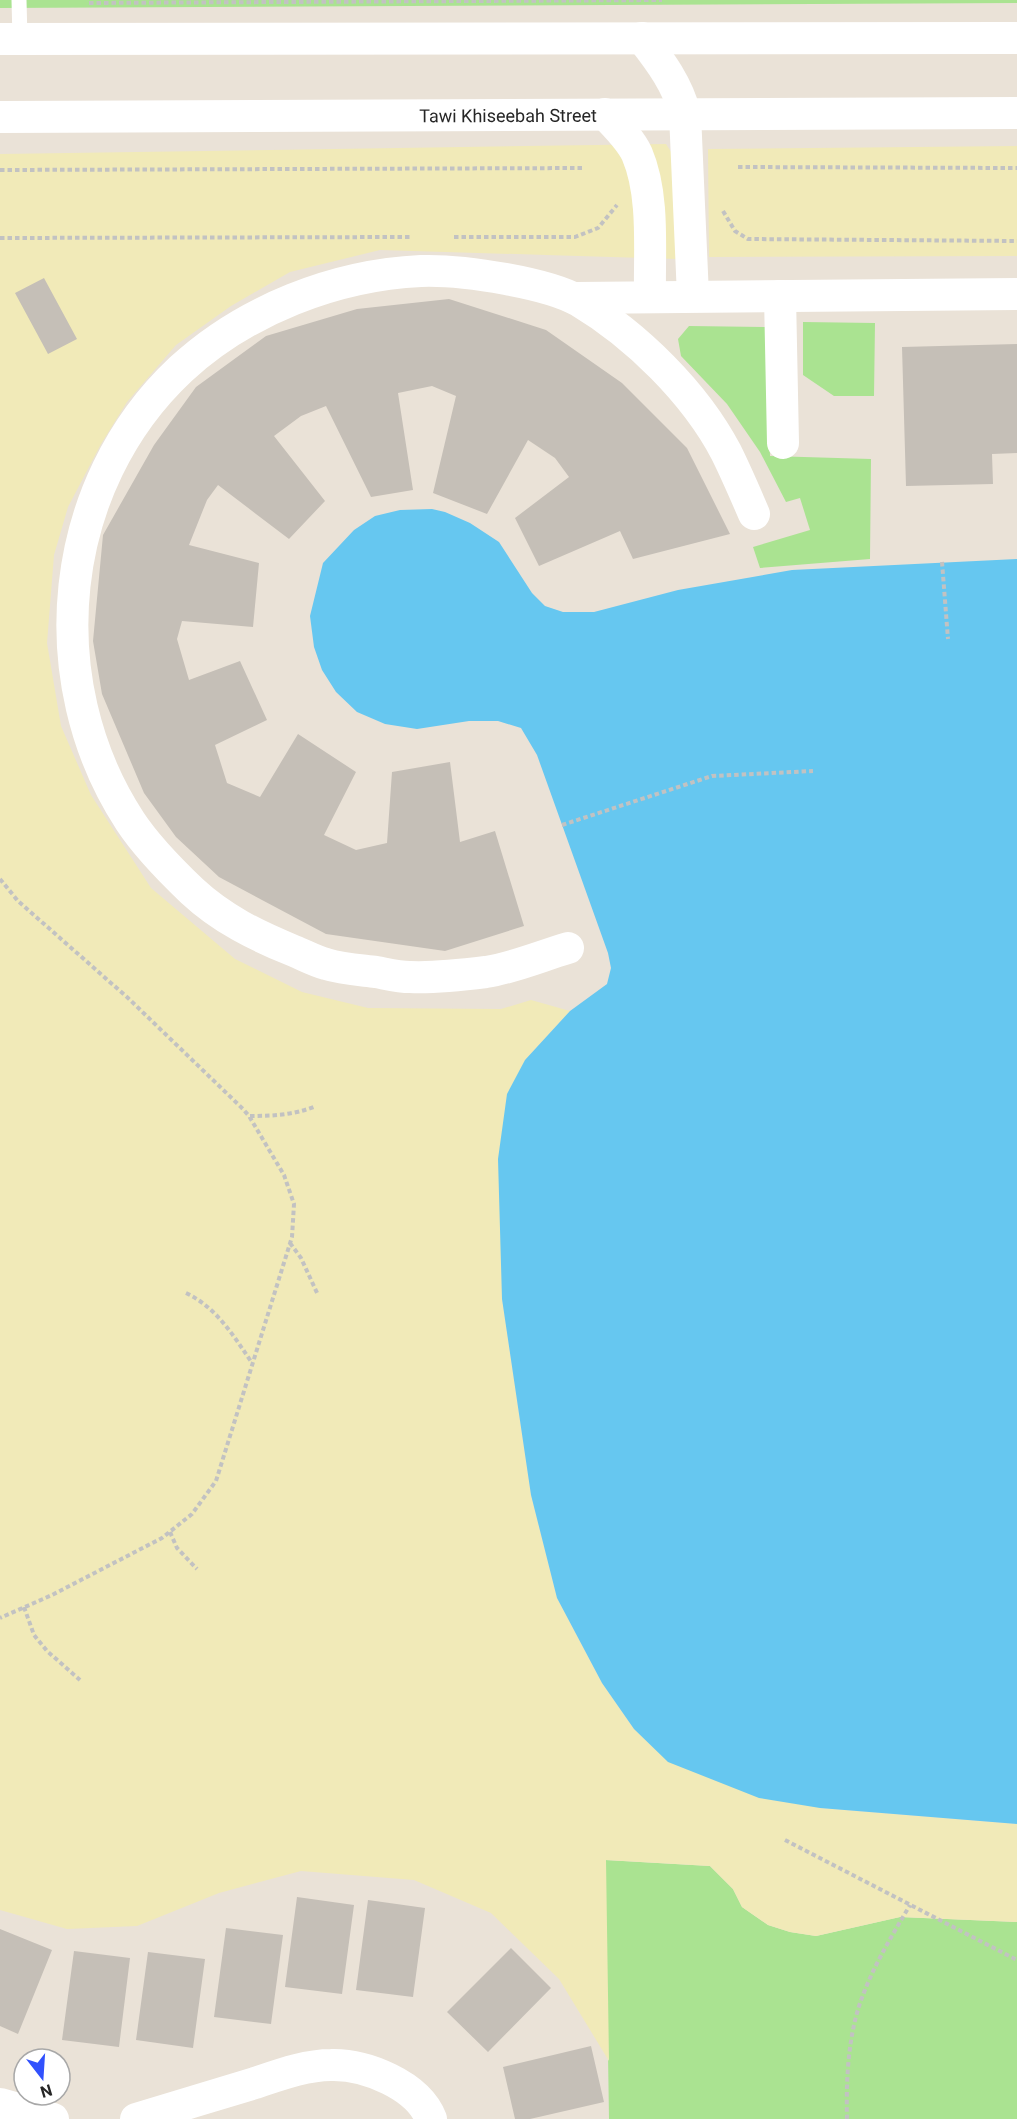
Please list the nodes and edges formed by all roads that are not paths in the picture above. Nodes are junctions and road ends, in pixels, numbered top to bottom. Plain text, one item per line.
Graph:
1 (20, 0) edge
2 (642, 38) junction
3 (1017, 38) edge
4 (10, 39) edge
5 (1017, 113) edge
6 (606, 114) junction
7 (685, 114) junction
8 (0, 117) edge
9 (1017, 294) edge
10 (693, 296) junction
11 (780, 296) junction
12 (650, 297) junction
13 (576, 298) junction
14 (783, 443) dead end
15 (754, 514) dead end
16 (568, 948) dead end
17 (0, 2104) edge
18 (53, 2119) edge
19 (136, 2119) edge
20 (430, 2119) edge

1 - 4 lane
2 - 3 street
2 - 4 street
2 - 7 street
5 - 7 street, Tawi Khiseebah Street
6 - 7 street, Tawi Khiseebah Street
6 - 8 street, Tawi Khiseebah Street
6 - 12 street
7 - 10 street
9 - 11 street
10 - 11 street
10 - 12 street
11 - 14 street
12 - 13 street
13 - 15 street
13 - 16 street
17 - 18 street
19 - 20 street

